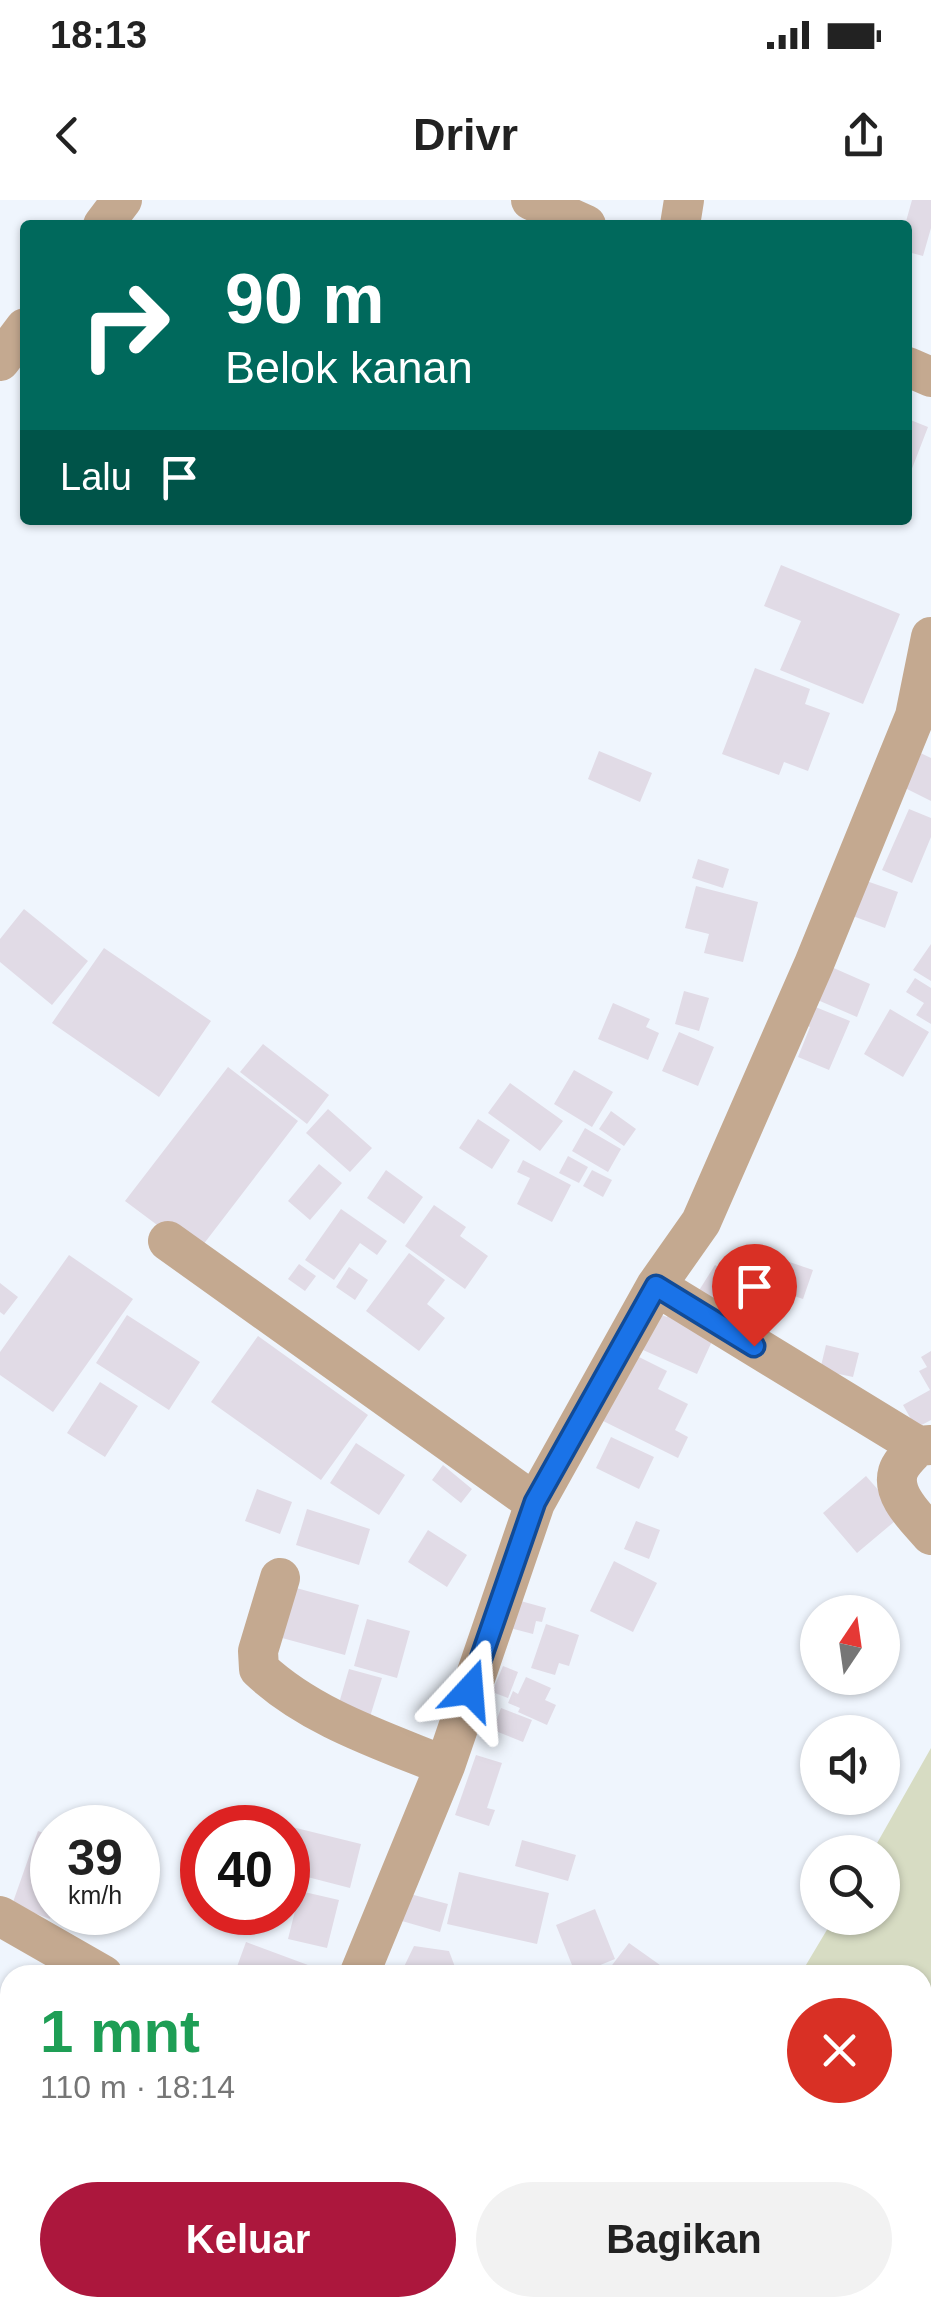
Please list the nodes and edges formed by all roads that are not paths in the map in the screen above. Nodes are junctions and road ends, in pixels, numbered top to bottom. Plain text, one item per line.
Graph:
1 (531, 200) edge
2 (575, 220) edge
3 (20, 335) edge
4 (0, 362) edge
5 (931, 638) edge
6 (168, 1241) dead end
7 (656, 1286) junction
8 (924, 1446) edge
9 (535, 1502) junction
10 (931, 1536) edge
11 (280, 1578) dead end
12 (444, 1766) junction
13 (0, 1916) edge
14 (86, 1965) edge
15 (362, 1965) edge

1 - 2 street
3 - 4 street
5 - 7 street
6 - 9 street
7 - 8 street
7 - 9 street
8 - 10 street
9 - 12 street
11 - 12 street
12 - 15 street
13 - 14 street

